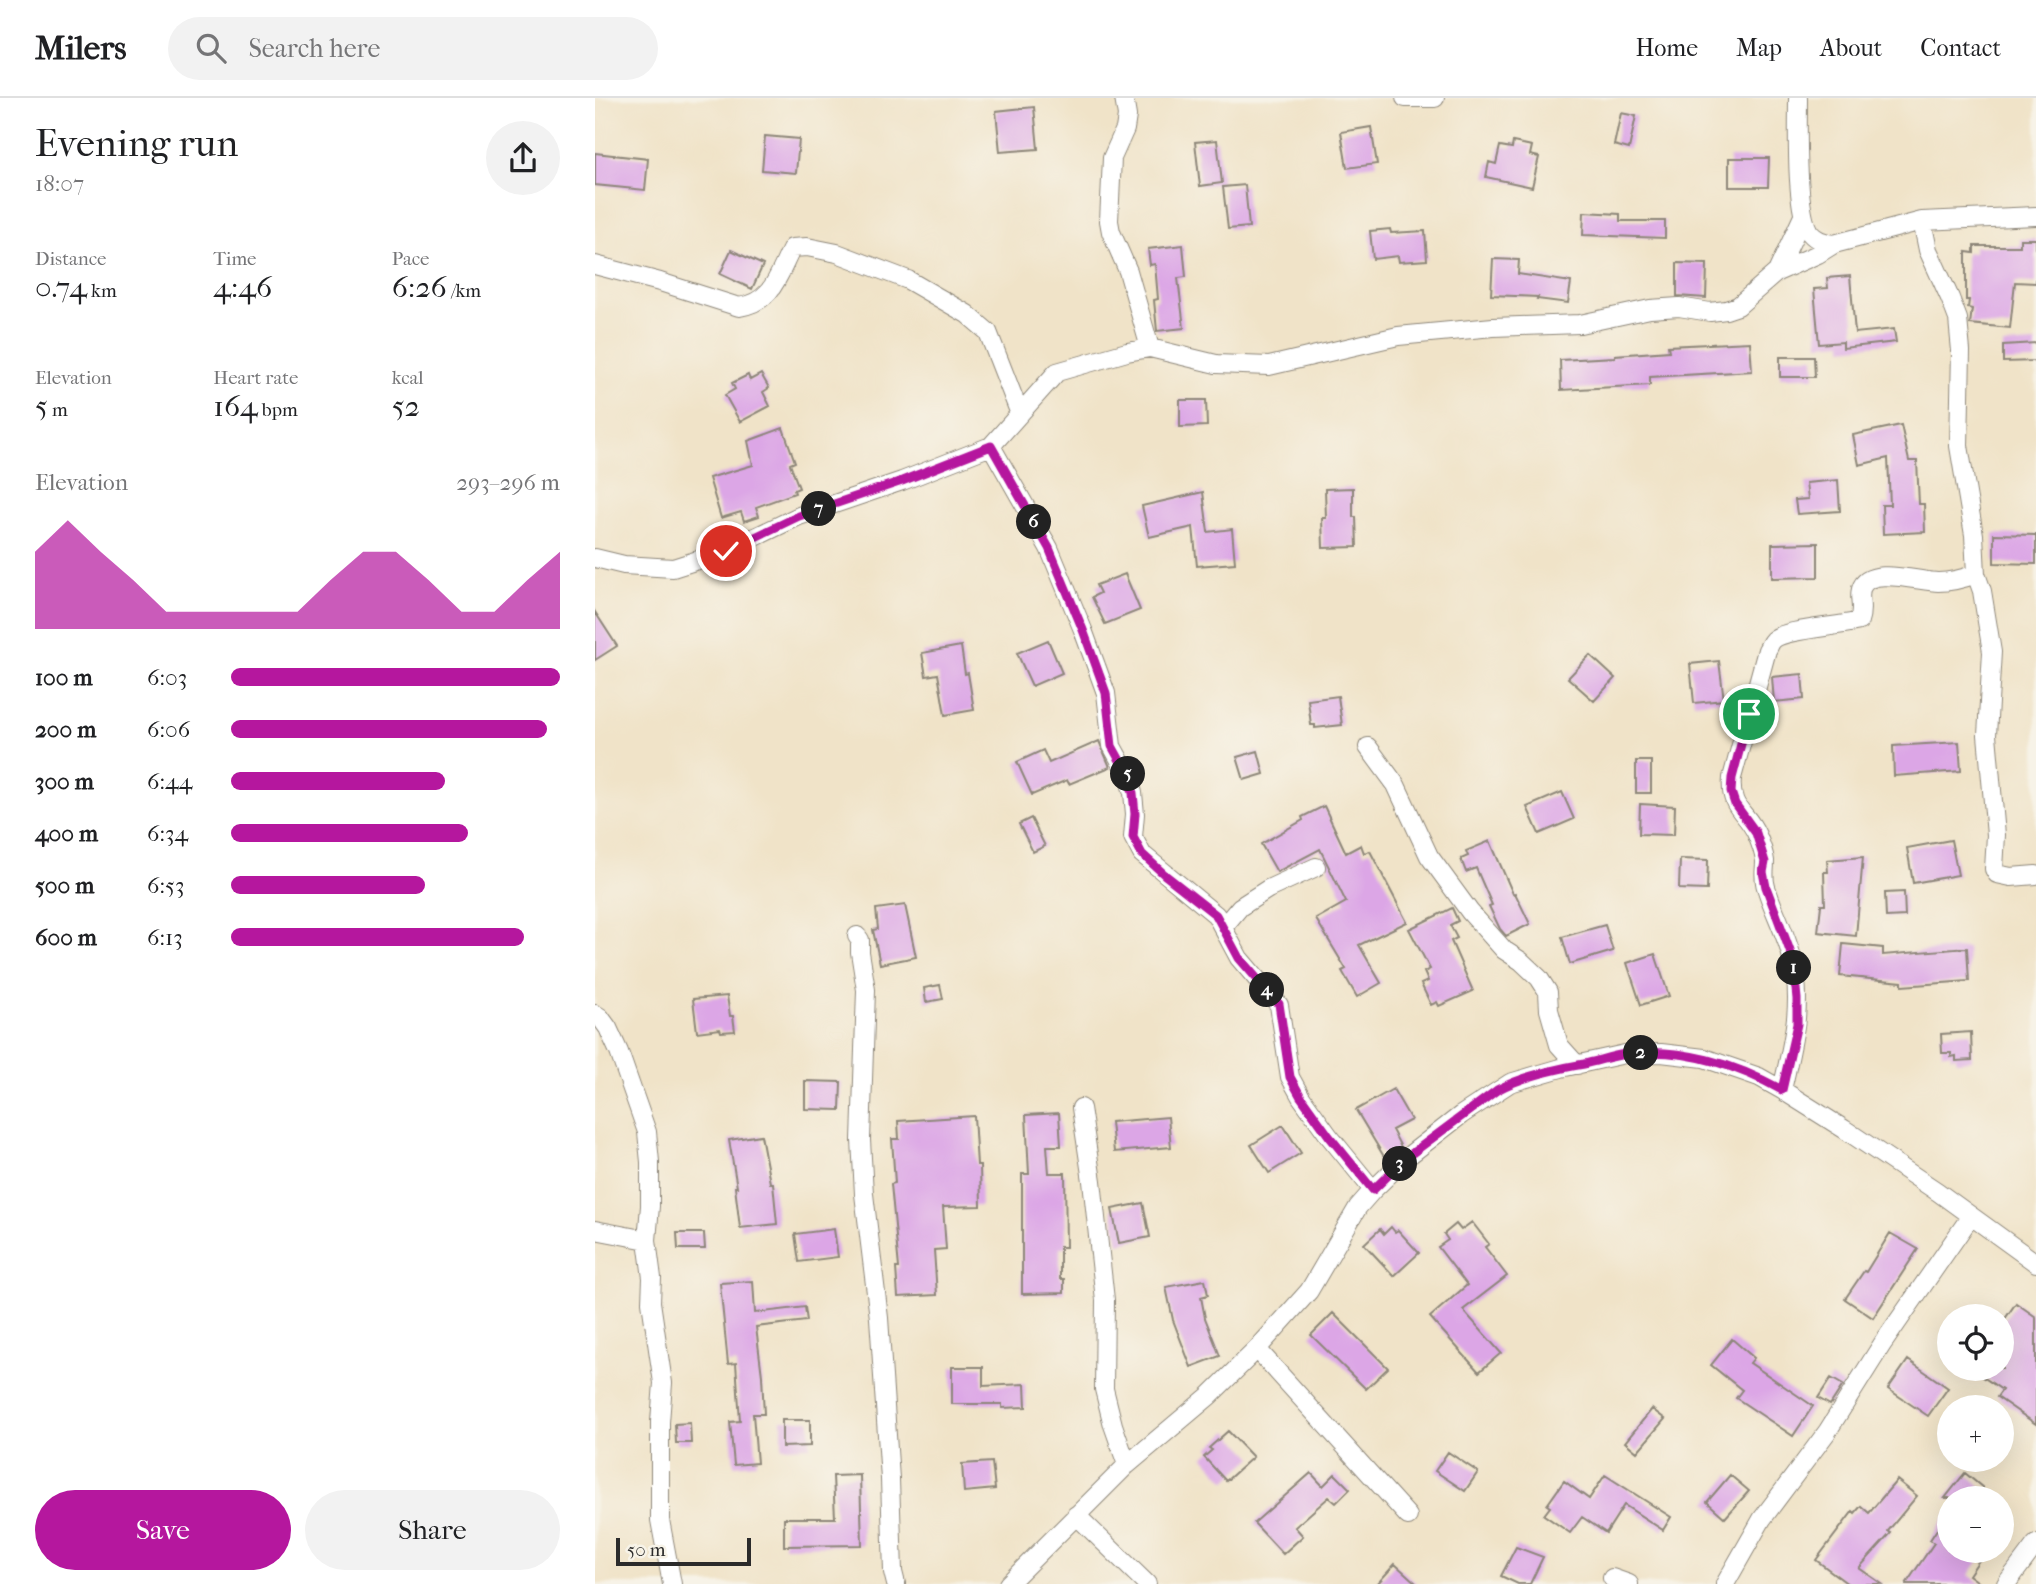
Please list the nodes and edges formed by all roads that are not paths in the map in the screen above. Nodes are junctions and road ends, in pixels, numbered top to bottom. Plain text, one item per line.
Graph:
1 (1124, 98) edge
2 (1405, 98) edge
3 (1435, 98) edge
4 (1798, 98) edge
5 (1803, 216) junction
6 (2036, 216) edge
7 (1922, 221) junction
8 (1834, 244) junction
9 (595, 265) edge
10 (1777, 272) junction
11 (1150, 348) junction
12 (1020, 414) junction
13 (991, 446) junction
14 (595, 558) edge
15 (1976, 573) junction
16 (1368, 747) dead end
17 (1316, 867) dead end
18 (2036, 875) edge
19 (1224, 926) junction
20 (857, 936) dead end
21 (595, 1014) edge
22 (1577, 1065) junction
23 (1782, 1090) junction
24 (1081, 1108) dead end
25 (1373, 1190) junction
26 (1971, 1216) junction
27 (595, 1230) edge
28 (647, 1240) junction
29 (2036, 1263) edge
30 (1257, 1349) junction
31 (1127, 1465) junction
32 (1076, 1515) junction
33 (1408, 1516) dead end
34 (2036, 1544) edge
35 (672, 1584) edge
36 (896, 1584) edge
37 (1008, 1584) edge
38 (1147, 1584) edge
39 (1725, 1584) edge
40 (2006, 1584) edge

1 - 11 street
2 - 3 street
4 - 5 street
5 - 8 street
5 - 10 street
6 - 7 street
7 - 8 street
7 - 15 street
8 - 10 street
9 - 12 street
10 - 11 street
11 - 12 street
12 - 13 street
13 - 14 street
13 - 19 street
15 - 18 street
15 - 23 street
16 - 22 street
17 - 19 street
19 - 25 street
20 - 36 street
21 - 28 street
22 - 23 street
22 - 25 street
23 - 26 street
24 - 31 street
25 - 30 street
26 - 29 street
26 - 39 street
27 - 28 street
28 - 35 street
30 - 31 street
30 - 33 street
31 - 32 street
32 - 37 street
32 - 38 street
34 - 40 street

